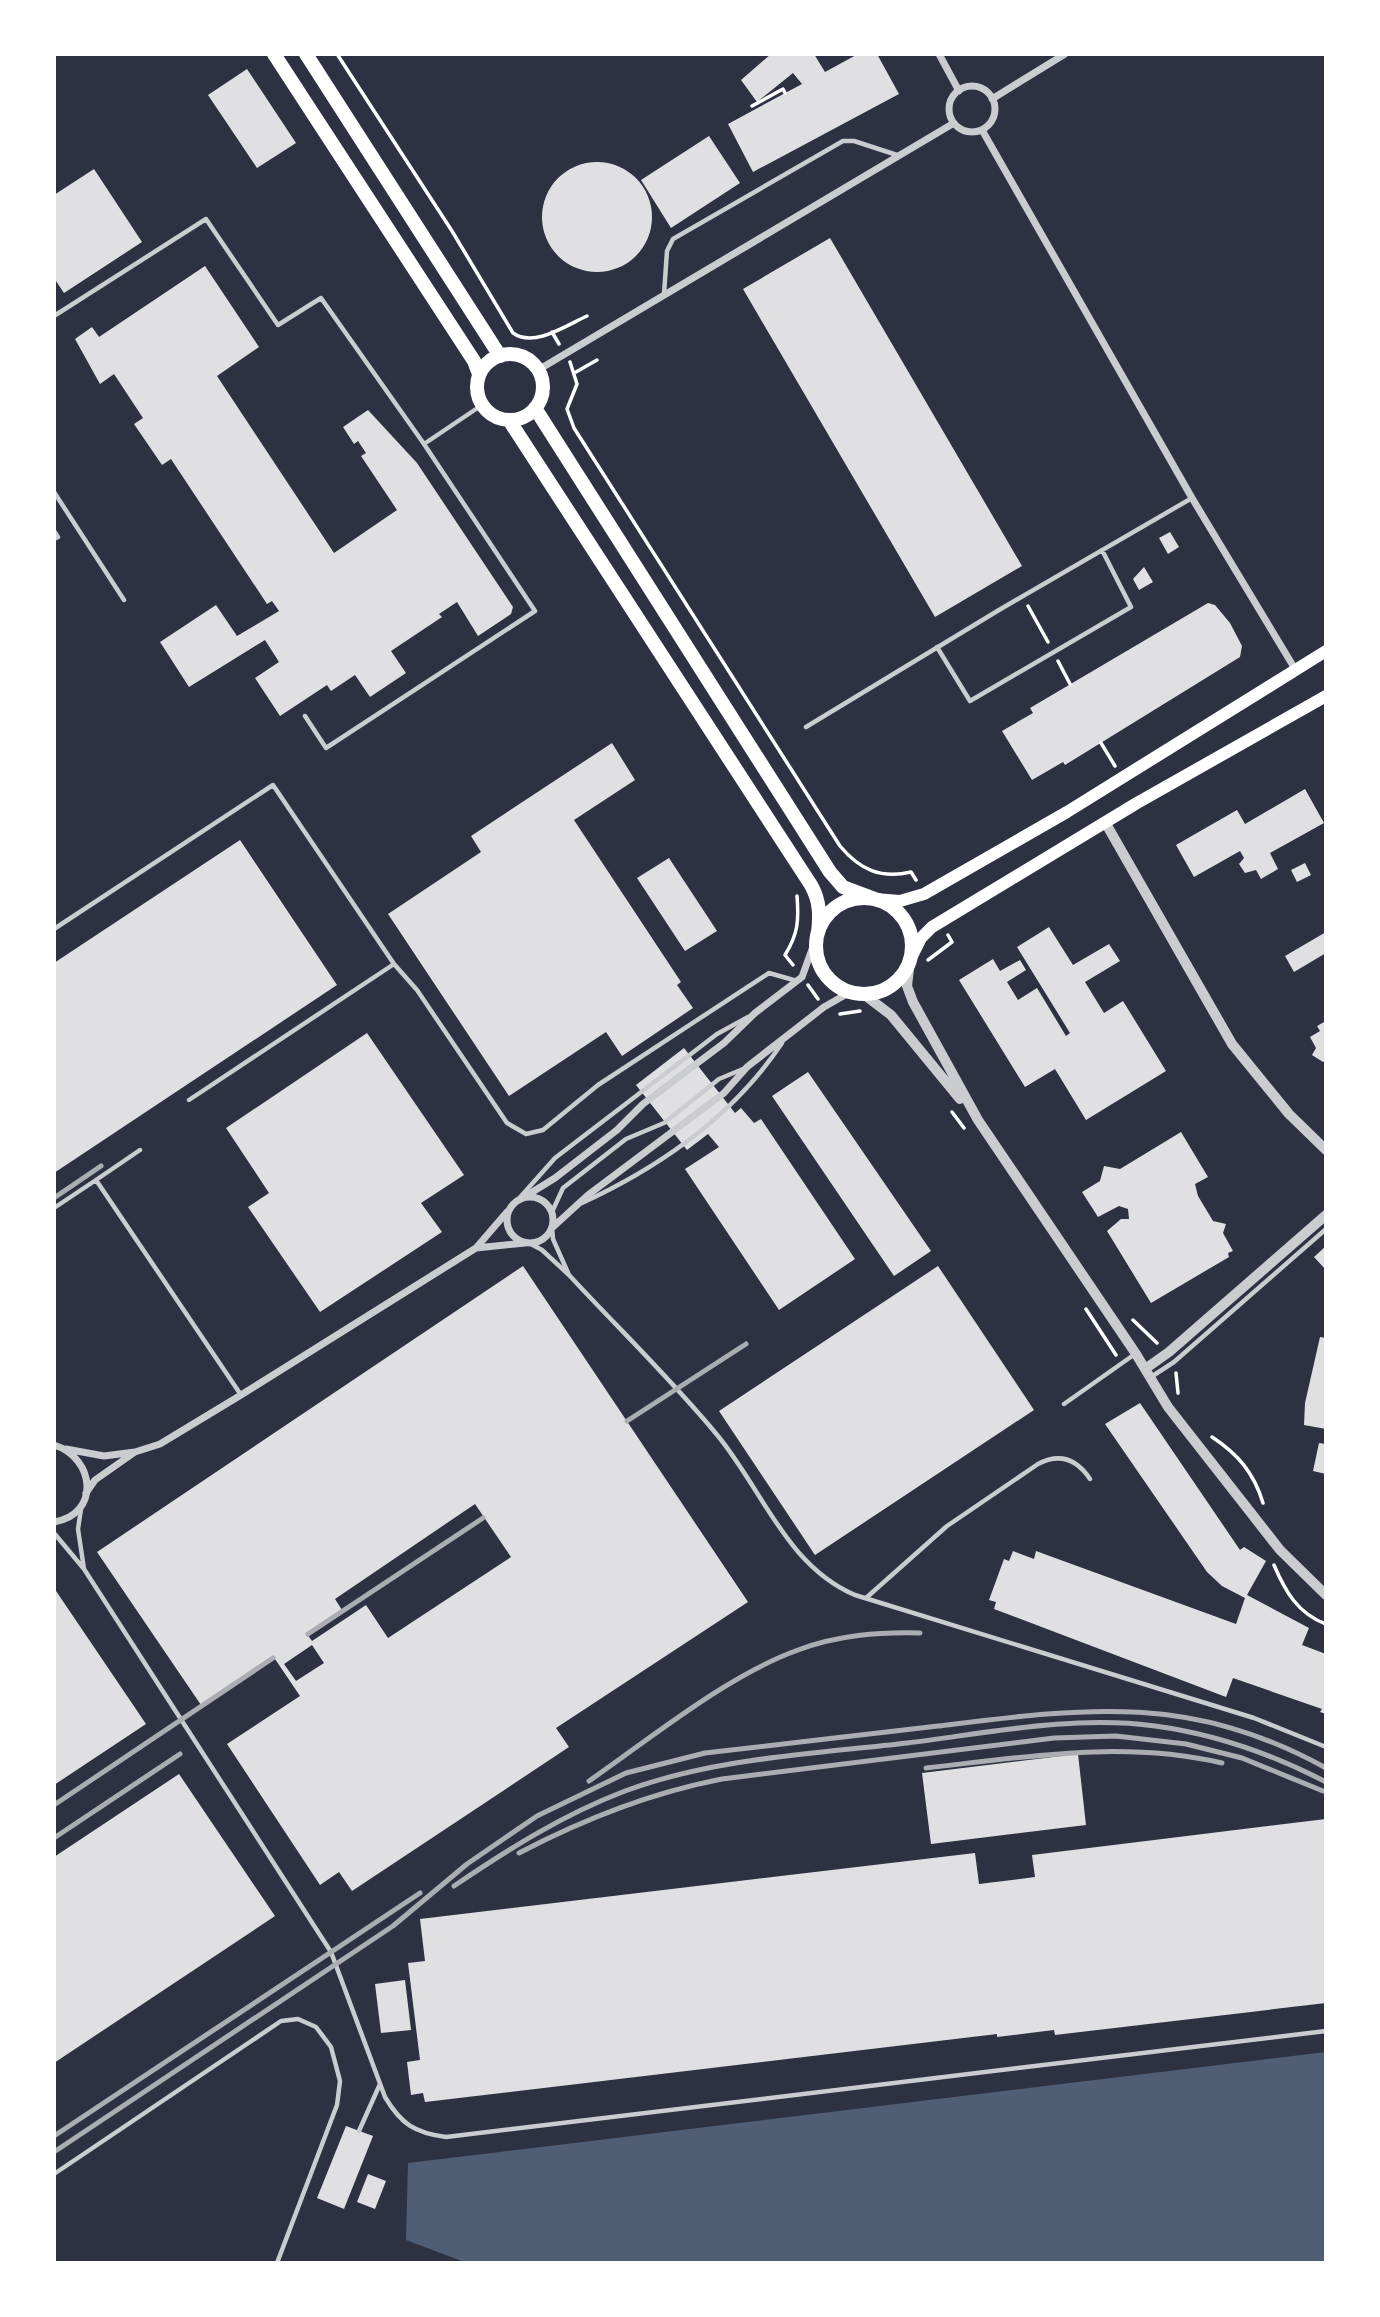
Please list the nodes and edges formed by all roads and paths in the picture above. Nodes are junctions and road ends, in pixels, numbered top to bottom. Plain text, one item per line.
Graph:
1 (274, 54) edge
2 (306, 54) edge
3 (337, 54) edge
4 (939, 54) edge
5 (1065, 54) edge
6 (959, 91) junction
7 (785, 93) dead end
8 (992, 99) junction
9 (752, 106) dead end
10 (954, 123) junction
11 (982, 130) junction
12 (897, 155) junction
13 (664, 294) junction
14 (54, 316) edge
15 (587, 316) dead end
16 (500, 356) junction
17 (597, 360) dead end
18 (538, 370) junction
19 (480, 374) junction
20 (482, 405) junction
21 (535, 408) junction
22 (509, 420) junction
23 (424, 444) junction
24 (54, 492) edge
25 (1192, 498) junction
26 (54, 531) edge
27 (54, 539) edge
28 (1102, 550) junction
29 (1023, 596) junction
30 (124, 600) dead end
31 (937, 647) junction
32 (1326, 651) edge
33 (1053, 652) junction
34 (1295, 669) junction
35 (1070, 684) dead end
36 (1326, 696) edge
37 (305, 716) dead end
38 (806, 727) dead end
39 (1101, 743) dead end
40 (1121, 776) junction
41 (1105, 822) junction
42 (911, 872) dead end
43 (797, 895) dead end
44 (874, 899) junction
45 (54, 929) edge
46 (818, 933) junction
47 (952, 942) dead end
48 (785, 955) dead end
49 (916, 962) junction
50 (394, 964) junction
51 (797, 981) junction
52 (862, 993) junction
53 (755, 1013) junction
54 (869, 1013) dead end
55 (832, 1018) dead end
56 (787, 1035) junction
57 (747, 1067) junction
58 (189, 1100) dead end
59 (951, 1109) dead end
60 (978, 1120) junction
61 (965, 1130) dead end
62 (140, 1150) dead end
63 (1326, 1150) edge
64 (96, 1180) junction
65 (515, 1203) junction
66 (54, 1208) edge
67 (571, 1208) junction
68 (552, 1212) junction
69 (1326, 1215) edge
70 (552, 1227) junction
71 (1326, 1229) edge
72 (528, 1243) junction
73 (476, 1248) junction
74 (569, 1275) junction
75 (1084, 1307) dead end
76 (1126, 1313) dead end
77 (1136, 1354) junction
78 (1167, 1360) junction
79 (1122, 1364) junction
80 (1147, 1373) junction
81 (242, 1395) junction
82 (1180, 1399) dead end
83 (1064, 1404) dead end
84 (1208, 1435) dead end
85 (54, 1445) edge
86 (66, 1449) junction
87 (135, 1452) junction
88 (1090, 1479) dead end
89 (86, 1493) junction
90 (81, 1505) junction
91 (1264, 1506) dead end
92 (54, 1522) edge
93 (54, 1533) edge
94 (84, 1569) junction
95 (1326, 1595) edge
96 (866, 1598) junction
97 (1326, 1747) edge
98 (1326, 2031) edge
99 (380, 2083) junction
100 (359, 2131) dead end
101 (54, 2174) edge
102 (277, 2263) edge

1 - 19 main road
2 - 16 main road
3 - 15 path
4 - 6 street
5 - 8 street
6 - 8 street
6 - 10 street
7 - 9 path
8 - 11 street
10 - 11 street
10 - 12 street
11 - 25 street
12 - 13 street
12 - 13 lane
13 - 18 street
14 - 23 lane
16 - 18 main road
16 - 19 main road
17 - 42 path
18 - 21 main road
19 - 20 main road
20 - 22 main road
20 - 23 lane
21 - 22 main road
21 - 44 main road
22 - 46 main road
23 - 37 lane
24 - 30 lane
25 - 28 lane
25 - 34 street
26 - 27 lane
28 - 29 lane
28 - 33 lane
29 - 31 lane
29 - 33 path
31 - 33 lane
31 - 38 lane
32 - 34 main road
33 - 35 path
34 - 40 main road
36 - 41 main road
39 - 40 path
40 - 44 main road
41 - 49 main road
41 - 63 street
43 - 48 path
44 - 46 main road
44 - 49 main road
45 - 50 lane
46 - 51 street
46 - 52 main road
47 - 49 path
49 - 52 main road
49 - 60 street
50 - 51 lane
50 - 58 lane
51 - 53 street
52 - 56 street
52 - 60 street
53 - 65 street
53 - 65 lane
54 - 55 path
56 - 57 street
56 - 67 lane
57 - 67 street
57 - 68 lane
59 - 61 path
60 - 77 street
62 - 64 lane
64 - 66 lane
64 - 81 lane
65 - 68 street
65 - 72 street
65 - 73 street
67 - 70 street
68 - 70 street
69 - 78 street
70 - 72 street
70 - 74 lane
71 - 78 lane
72 - 73 street
72 - 74 lane
73 - 81 street
74 - 96 lane
75 - 79 path
76 - 78 path
77 - 79 lane
77 - 80 street
78 - 80 street
78 - 82 path
79 - 83 lane
80 - 95 street
81 - 87 street
84 - 91 path
85 - 86 street
86 - 87 street
86 - 89 street
87 - 89 street
88 - 96 lane
89 - 90 street
90 - 92 street
90 - 94 lane
93 - 94 lane
94 - 99 lane
96 - 97 lane
98 - 99 lane
99 - 100 lane
101 - 102 lane

